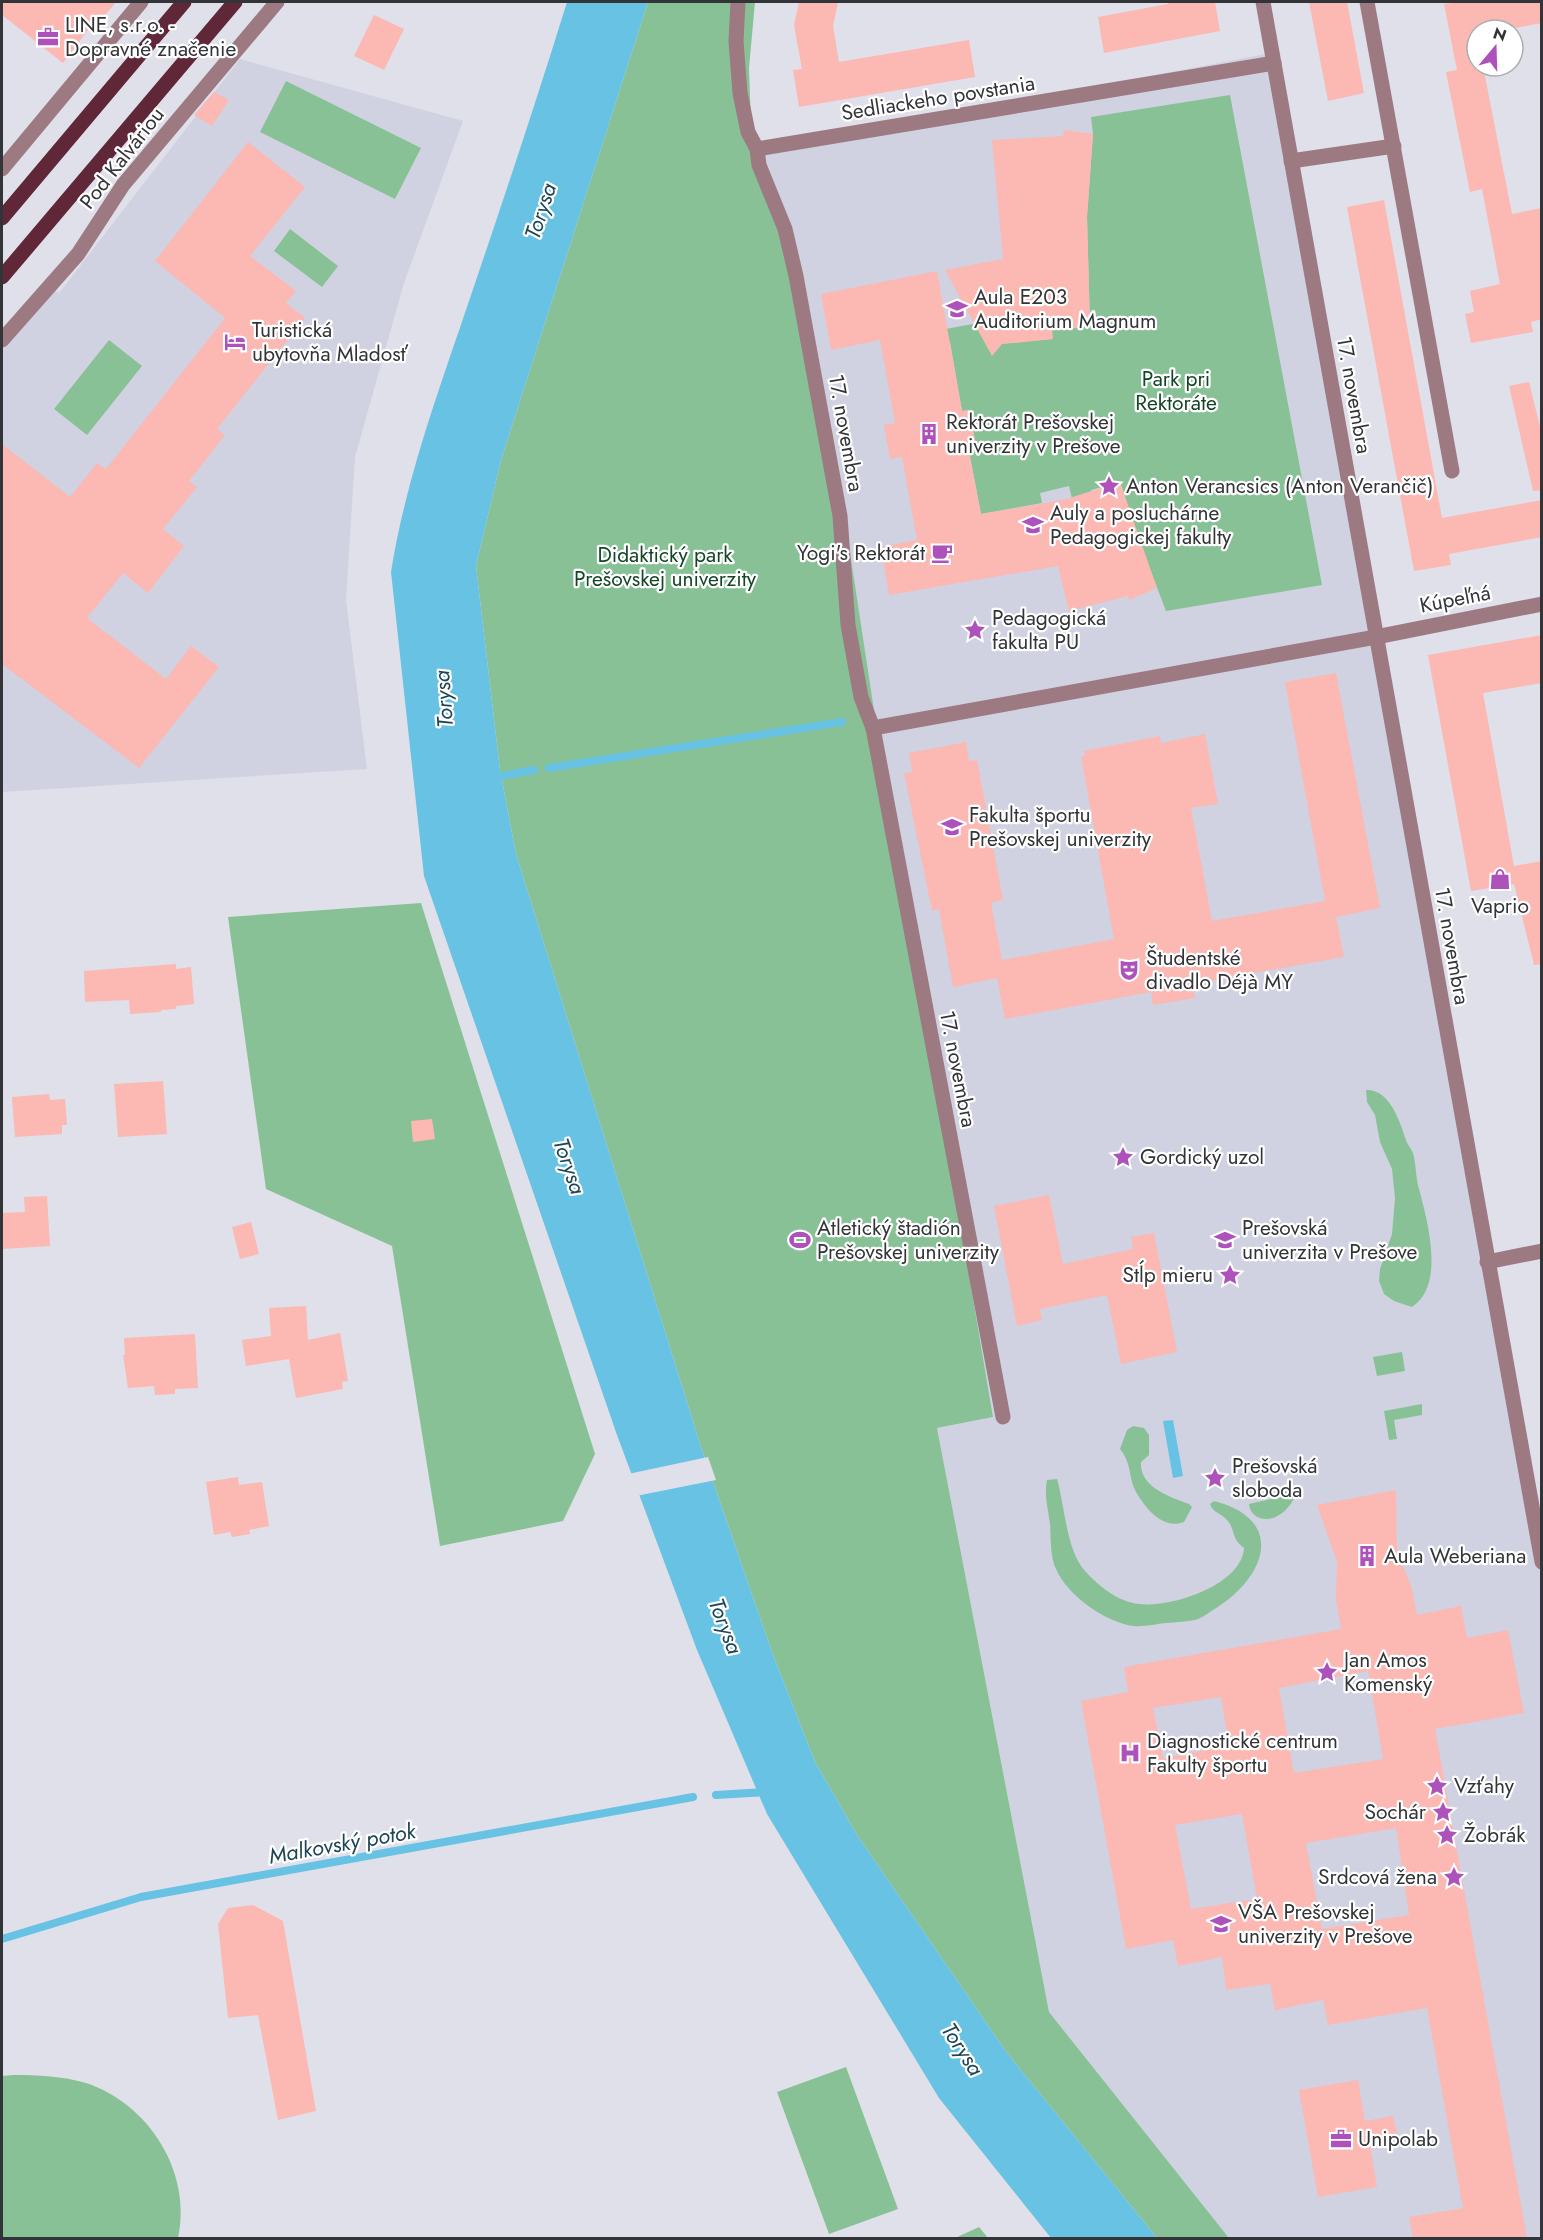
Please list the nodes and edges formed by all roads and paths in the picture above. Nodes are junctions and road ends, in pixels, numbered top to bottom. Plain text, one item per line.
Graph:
1 (141, 2) edge
2 (184, 2) edge
3 (235, 2) edge
4 (277, 2) edge
5 (738, 2) edge
6 (1263, 2) edge
7 (1367, 2) edge
8 (1274, 63) junction
9 (1394, 146) junction
10 (757, 148) junction
11 (1291, 161) junction
12 (2, 169) edge
13 (2, 218) edge
14 (2, 277) edge
15 (2, 340) edge
16 (1452, 471) dead end
17 (1542, 604) edge
18 (1376, 637) junction
19 (873, 728) junction
20 (1542, 1251) edge
21 (1487, 1262) junction
22 (1002, 1417) dead end
23 (1542, 1562) edge

1 - 12 street
2 - 13 main road
3 - 14 main road, Pod Kalváriou
4 - 15 street, Pod Kalváriou
5 - 10 street
6 - 8 street, 17. novembra
7 - 9 street
8 - 10 street, Sedliackeho povstania
8 - 11 street, 17. novembra
9 - 11 street
9 - 16 street
10 - 19 street, 17. novembra
11 - 18 street, 17. novembra
17 - 18 street, Kúpeľná
18 - 19 street
18 - 21 street, 17. novembra
19 - 22 street, 17. novembra
20 - 21 street
21 - 23 street, 17. novembra

